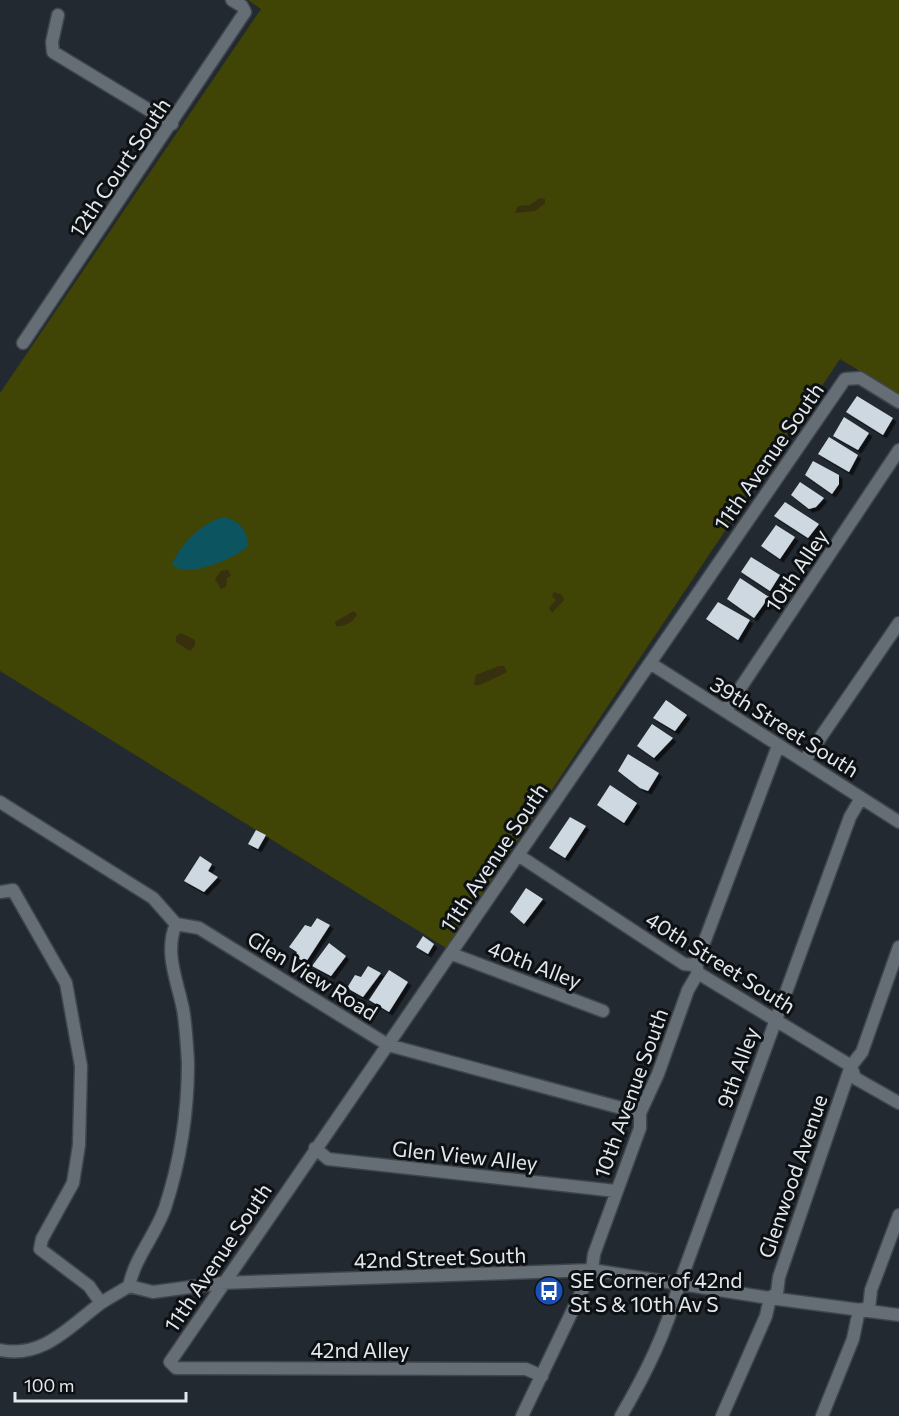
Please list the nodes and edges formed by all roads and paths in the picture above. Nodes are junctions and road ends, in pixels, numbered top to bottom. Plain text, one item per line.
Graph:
1 (232, 0) edge
2 (58, 15) dead end
3 (172, 124) junction
4 (23, 343) dead end
5 (899, 402) edge
6 (899, 450) edge
7 (897, 632) edge
8 (650, 663) junction
9 (725, 711) junction
10 (778, 746) junction
11 (805, 760) junction
12 (861, 798) junction
13 (0, 802) edge
14 (899, 822) edge
15 (518, 855) junction
16 (0, 892) edge
17 (176, 924) junction
18 (899, 947) edge
19 (452, 954) junction
20 (698, 973) junction
21 (603, 1011) dead end
22 (775, 1018) junction
23 (388, 1045) junction
24 (851, 1066) junction
25 (899, 1103) edge
26 (640, 1113) junction
27 (315, 1148) junction
28 (616, 1191) junction
29 (899, 1215) edge
30 (592, 1270) junction
31 (221, 1283) junction
32 (679, 1285) junction
33 (129, 1286) junction
34 (770, 1298) junction
35 (101, 1303) junction
36 (858, 1310) junction
37 (899, 1315) edge
38 (0, 1350) edge
39 (176, 1368) joint
40 (542, 1376) junction
41 (522, 1416) edge
42 (621, 1416) edge
43 (722, 1416) edge
44 (822, 1416) edge

1 - 3 street, 12th Court South
2 - 3 street
3 - 4 street, 12th Court South
5 - 8 street, 11th Avenue South
6 - 9 street, 10th Alley
7 - 11 street
8 - 9 street, 39th Street South
8 - 15 street, 11th Avenue South
9 - 10 street, 39th Street South
10 - 11 street, 39th Street South
10 - 20 street, 10th Avenue South
11 - 12 street, 39th Street South
12 - 14 street, 39th Street South
12 - 22 street, 9th Alley
13 - 17 street
15 - 19 street, 11th Avenue South
15 - 20 street, 40th Street South
16 - 35 street
17 - 23 street, Glen View Road
17 - 33 street
18 - 24 street, Glenwood Avenue
19 - 21 street, 40th Alley
19 - 23 street, 11th Avenue South
20 - 22 street, 40th Street South
20 - 26 street, 10th Avenue South
22 - 24 street, 40th Street South
22 - 32 street, 9th Alley
23 - 26 street, Glen View Road
23 - 27 street, 11th Avenue South
24 - 25 street, 40th Street South
24 - 34 street, Glenwood Avenue
26 - 28 street, 10th Avenue South
27 - 28 street, Glen View Alley
27 - 31 street, 11th Avenue South
28 - 30 street, 10th Avenue South
29 - 36 street
30 - 31 street, 42nd Street South
30 - 32 street, 42nd Street South
30 - 40 street, 10th Avenue South
31 - 33 street, 42nd Street South
31 - 39 street, 11th Avenue South
32 - 34 street, 42nd Street South
32 - 42 street, 9th Alley
33 - 35 street
34 - 36 street, 42nd Street South
34 - 43 street, Glenwood Avenue
35 - 38 street
36 - 37 street, 42nd Street South
36 - 44 street
39 - 40 street, 42nd Alley
40 - 41 street, 10th Avenue South

